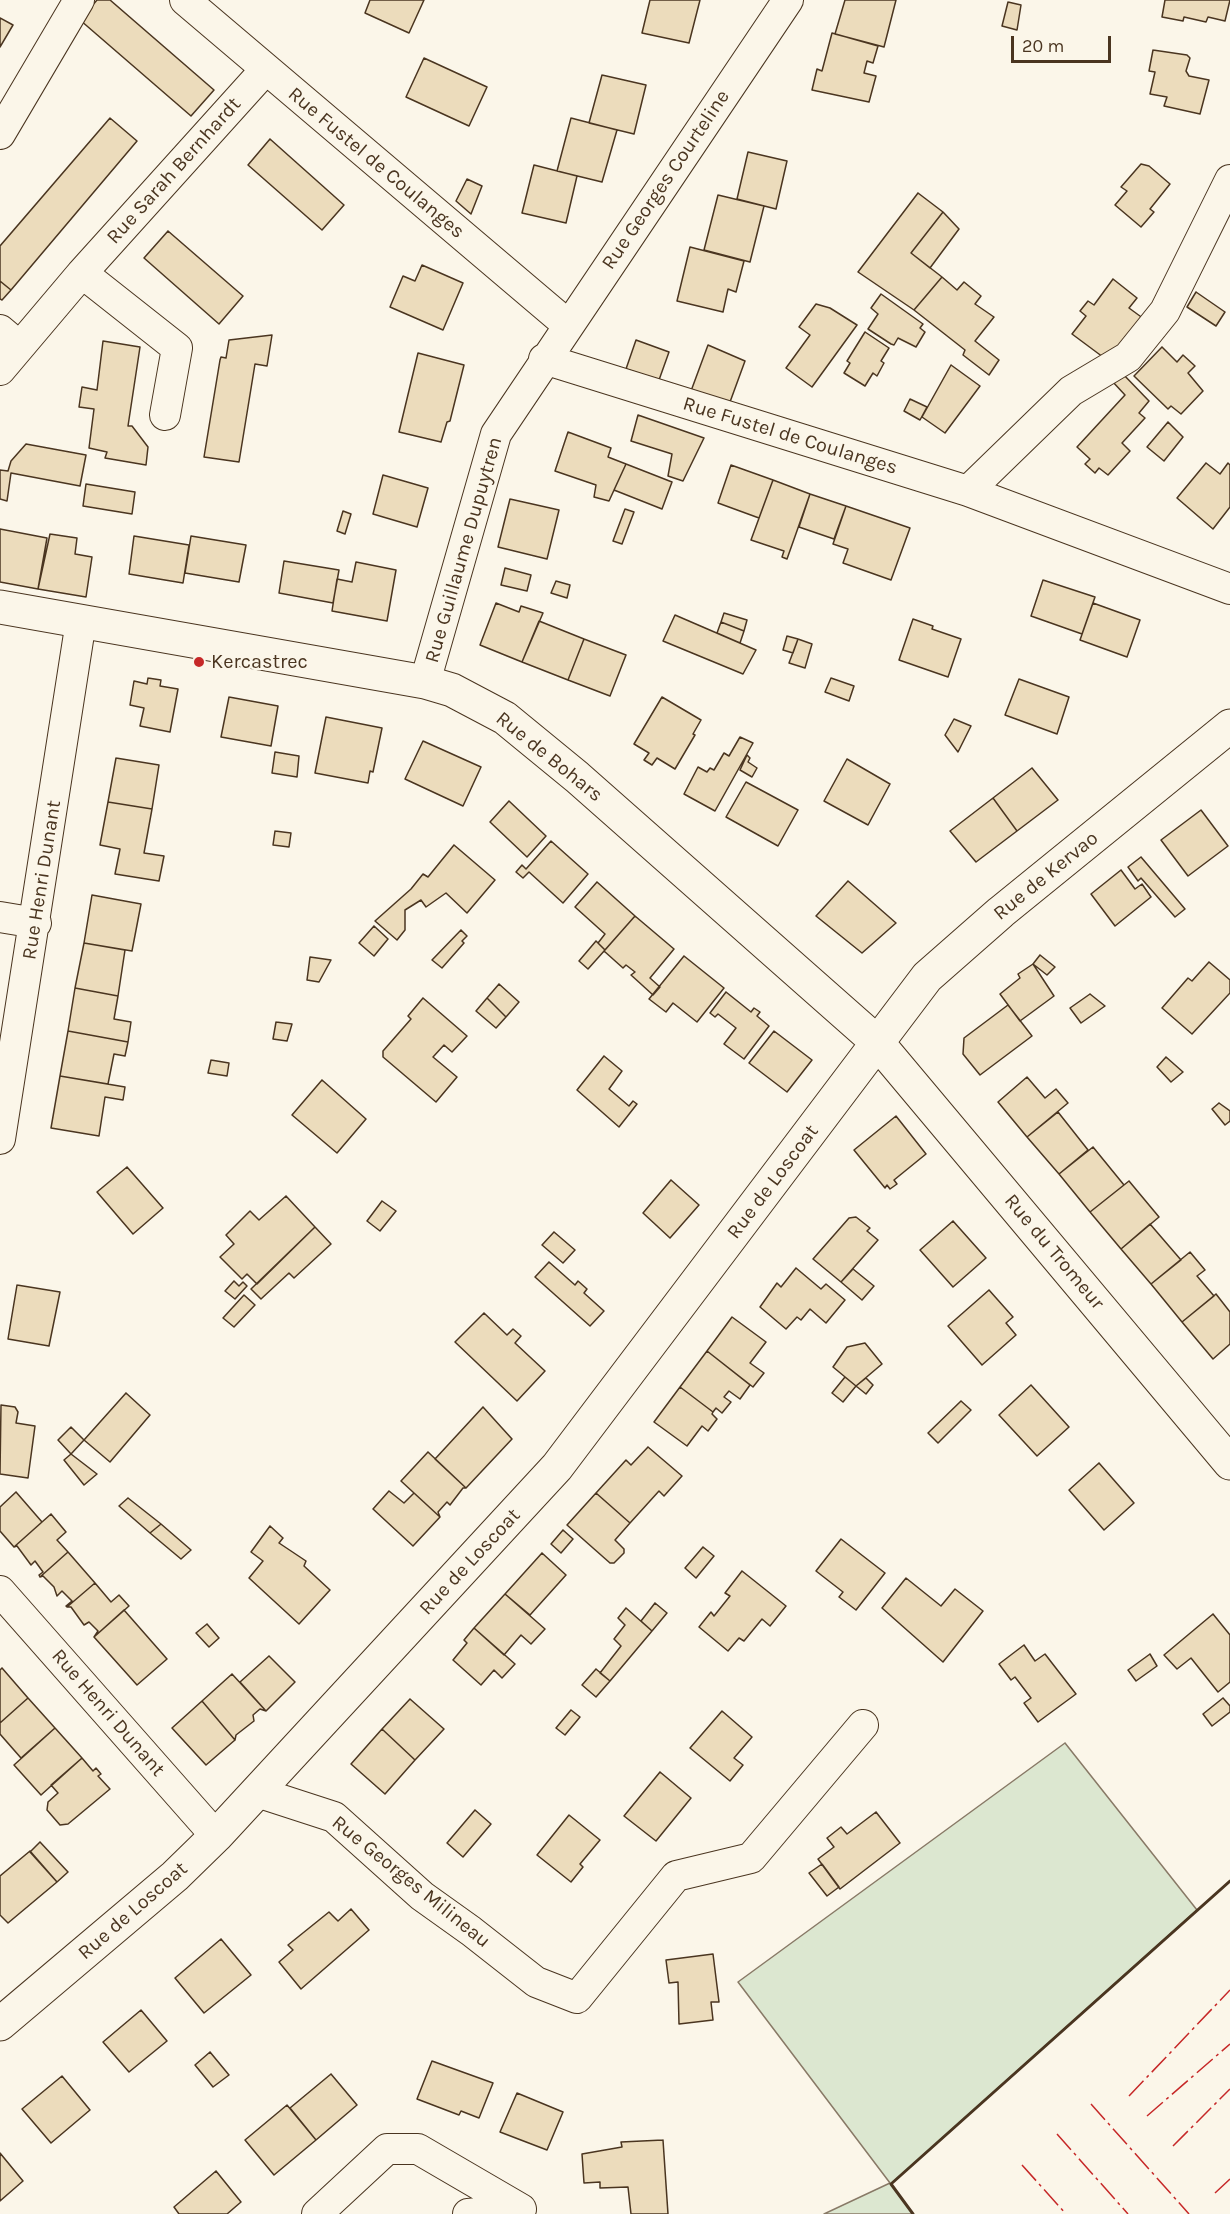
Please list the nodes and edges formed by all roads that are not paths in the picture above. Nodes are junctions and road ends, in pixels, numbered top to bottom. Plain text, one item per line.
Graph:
1 (79, 0) edge
2 (185, 0) edge
3 (788, 0) edge
4 (266, 69) junction
5 (0, 134) edge
6 (1230, 180) edge
7 (82, 273) junction
8 (568, 325) junction
9 (9, 338) edge
10 (544, 359) junction
11 (0, 370) edge
12 (165, 415) dead end
13 (968, 491) junction
14 (1230, 588) edge
15 (0, 607) edge
16 (81, 621) junction
17 (425, 681) junction
18 (1230, 726) edge
19 (0, 917) edge
20 (36, 923) junction
21 (877, 1042) junction
22 (0, 1139) edge
23 (1230, 1463) edge
24 (0, 1591) edge
25 (863, 1725) dead end
26 (257, 1792) junction
27 (216, 1836) junction
28 (0, 2024) edge
29 (317, 2214) edge
30 (468, 2214) edge

1 - 5 street
2 - 4 street, Rue Fustel de Coulanges
3 - 8 street, Rue Georges Courteline
4 - 7 street, Rue Sarah Bernhardt
4 - 8 street, Rue Fustel de Coulanges
6 - 13 street
7 - 9 street, Rue Sarah Bernhardt
7 - 12 street
8 - 10 street, Rue Georges Courteline
9 - 11 street, Rue Sarah Bernhardt
10 - 13 street, Rue Fustel de Coulanges
10 - 17 street, Rue Guillaume Dupuytren
13 - 14 street, Rue Fustel de Coulanges
15 - 16 main road, Rue de Bohars
16 - 17 main road, Rue de Bohars
16 - 20 street, Rue Henri Dunant
17 - 21 main road, Rue de Bohars
18 - 21 main road, Rue de Kervao
19 - 20 street
20 - 22 street, Rue Henri Dunant
21 - 23 main road, Rue du Tromeur
21 - 26 main road, Rue de Loscoat
24 - 27 street, Rue Henri Dunant
25 - 26 street, Rue Georges Milineau
26 - 27 main road, Rue de Loscoat
27 - 28 main road, Rue de Loscoat
29 - 30 street

